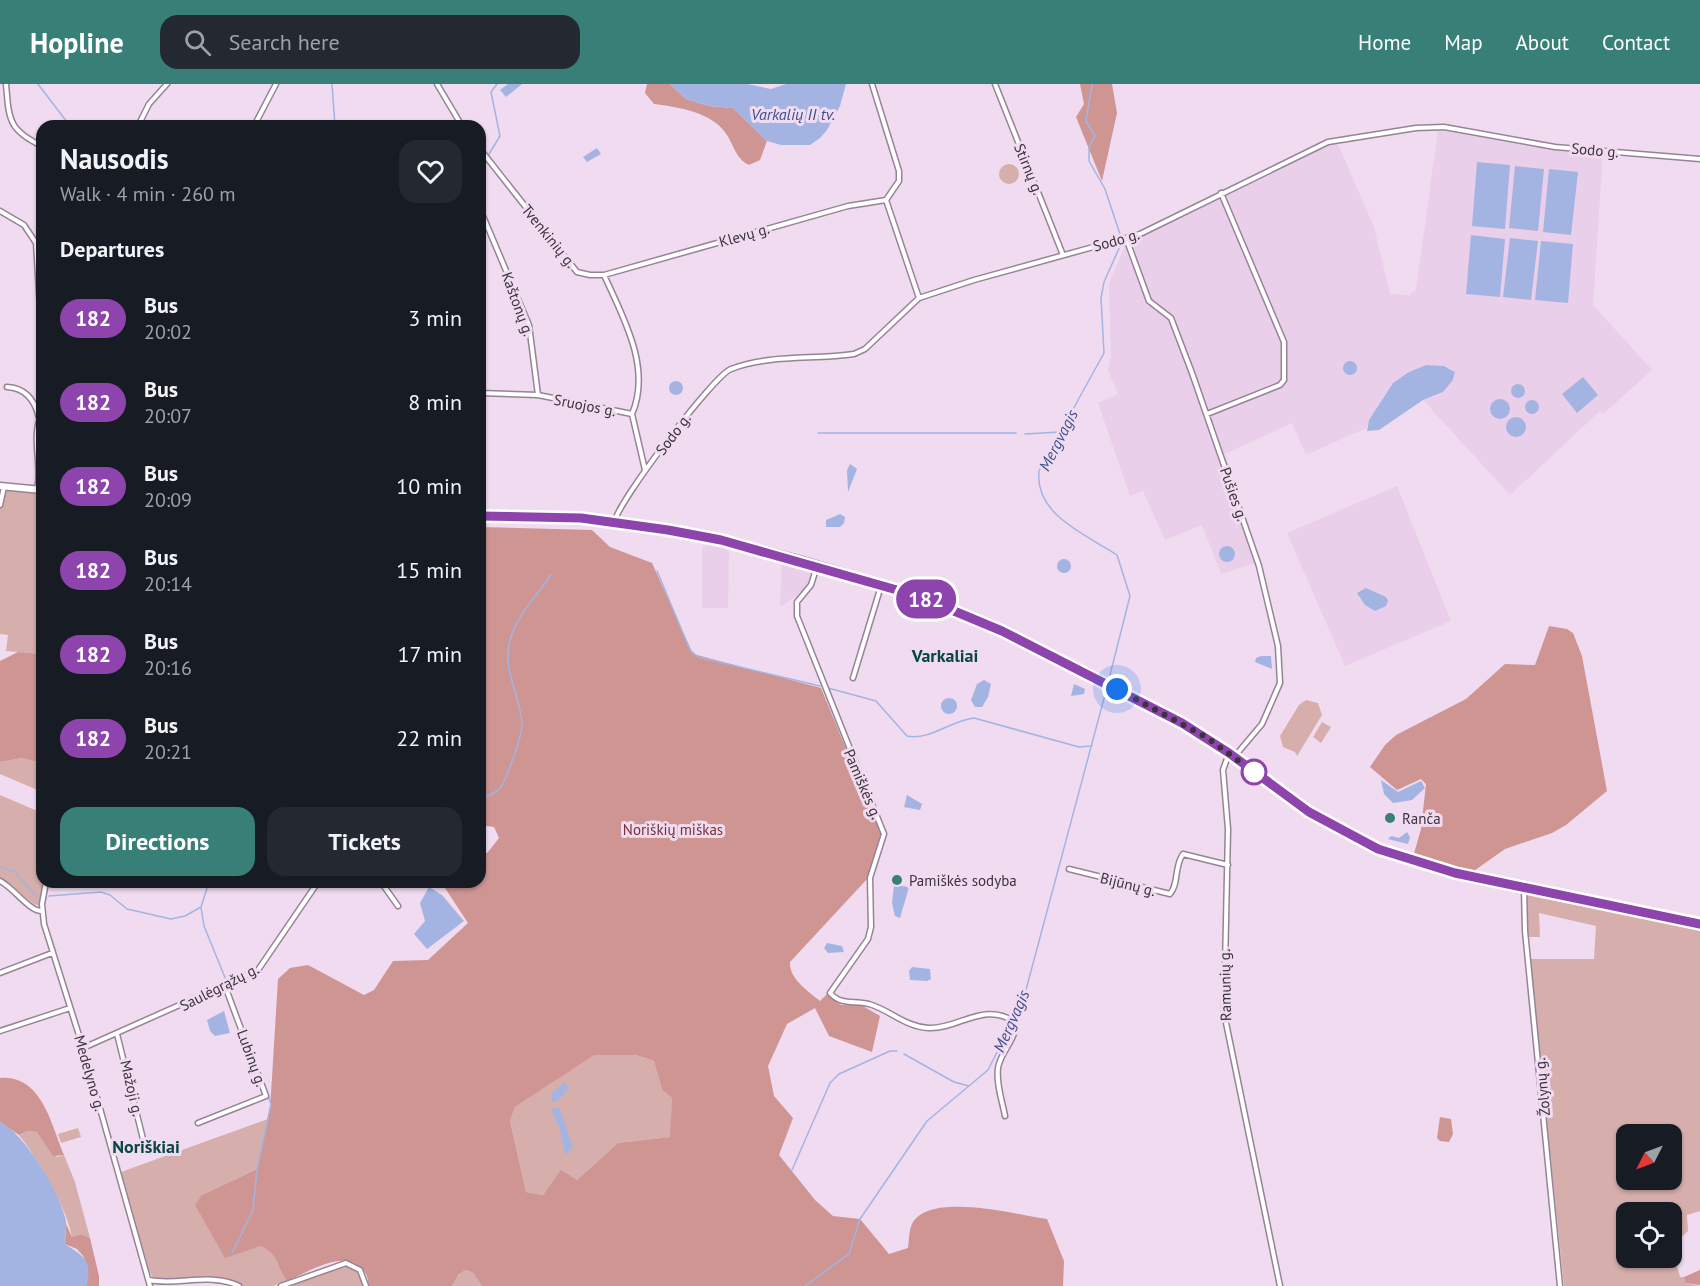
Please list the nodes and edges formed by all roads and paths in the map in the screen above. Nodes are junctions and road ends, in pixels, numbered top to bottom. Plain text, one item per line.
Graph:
1 (6, 84) edge
2 (166, 84) edge
3 (276, 84) edge
4 (437, 84) edge
5 (872, 84) edge
6 (995, 84) edge
7 (141, 120) edge
8 (257, 120) edge
9 (458, 120) edge
10 (36, 143) edge
11 (486, 157) edge
12 (1700, 159) edge
13 (1221, 193) junction
14 (886, 200) junction
15 (0, 211) edge
16 (486, 223) edge
17 (1126, 238) junction
18 (36, 243) edge
19 (1063, 255) junction
20 (604, 275) junction
21 (920, 298) junction
22 (7, 387) dead end
23 (486, 393) edge
24 (538, 395) junction
25 (36, 406) edge
26 (632, 414) junction
27 (1207, 414) junction
28 (646, 471) junction
29 (2, 486) edge
30 (36, 490) edge
31 (0, 505) edge
32 (486, 516) edge
33 (615, 521) junction
34 (817, 566) junction
35 (881, 585) junction
36 (853, 678) dead end
37 (1232, 755) junction
38 (1228, 865) junction
39 (1069, 869) dead end
40 (0, 881) edge
41 (45, 888) edge
42 (314, 888) edge
43 (386, 888) edge
44 (1524, 888) junction
45 (399, 906) dead end
46 (41, 911) junction
47 (1700, 924) edge
48 (52, 953) junction
49 (0, 973) edge
50 (225, 986) junction
51 (70, 1008) junction
52 (0, 1032) edge
53 (117, 1034) junction
54 (83, 1048) junction
55 (1005, 1116) dead end
56 (198, 1123) dead end
57 (144, 1143) dead end
58 (149, 1279) junction
59 (150, 1286) edge
60 (239, 1286) edge
61 (281, 1286) edge
62 (366, 1286) edge
63 (1280, 1286) edge
64 (1560, 1286) edge

1 - 10 street
2 - 7 street
3 - 8 street
4 - 9 street
5 - 14 street
6 - 19 street, Stirnų g.
11 - 20 street, Tvenkinių g.
12 - 13 street, Sodo g.
13 - 17 street, Sodo g.
13 - 27 street
14 - 20 street, Klevų g.
14 - 21 street
15 - 18 street
16 - 24 street, Kaštonų g.
17 - 19 street, Sodo g.
17 - 27 street, Pušies g.
19 - 21 street, Sodo g.
20 - 26 street
21 - 28 street, Sodo g.
22 - 25 street
23 - 24 street, Sruojos g.
24 - 26 street, Sruojos g.
26 - 28 street, Sruojos g.
27 - 37 street, Pušies g.
28 - 33 street, Sodo g.
29 - 30 main road
29 - 31 street
32 - 33 main road
33 - 34 main road
34 - 35 main road
34 - 55 street, Pamiškės g.
35 - 36 street
35 - 37 main road
37 - 38 street, Ramunių g.
37 - 44 main road
38 - 39 street, Bijūnų g.
38 - 63 street, Ramunių g.
40 - 46 street
41 - 46 street, Medelyno g.
42 - 50 street, Saulėgrąžų g.
43 - 45 street
44 - 47 main road
44 - 64 street, Žolynų g.
46 - 48 street, Medelyno g.
48 - 49 street
48 - 51 street, Medelyno g.
50 - 53 street, Saulėgrąžų g.
50 - 56 street, Lubinų g.
51 - 52 street
51 - 54 street, Medelyno g.
53 - 54 street, Saulėgrąžų g.
53 - 57 street, Mažoji g.
54 - 58 street, Medelyno g.
58 - 59 street, Medelyno g.
58 - 60 street
61 - 62 street

